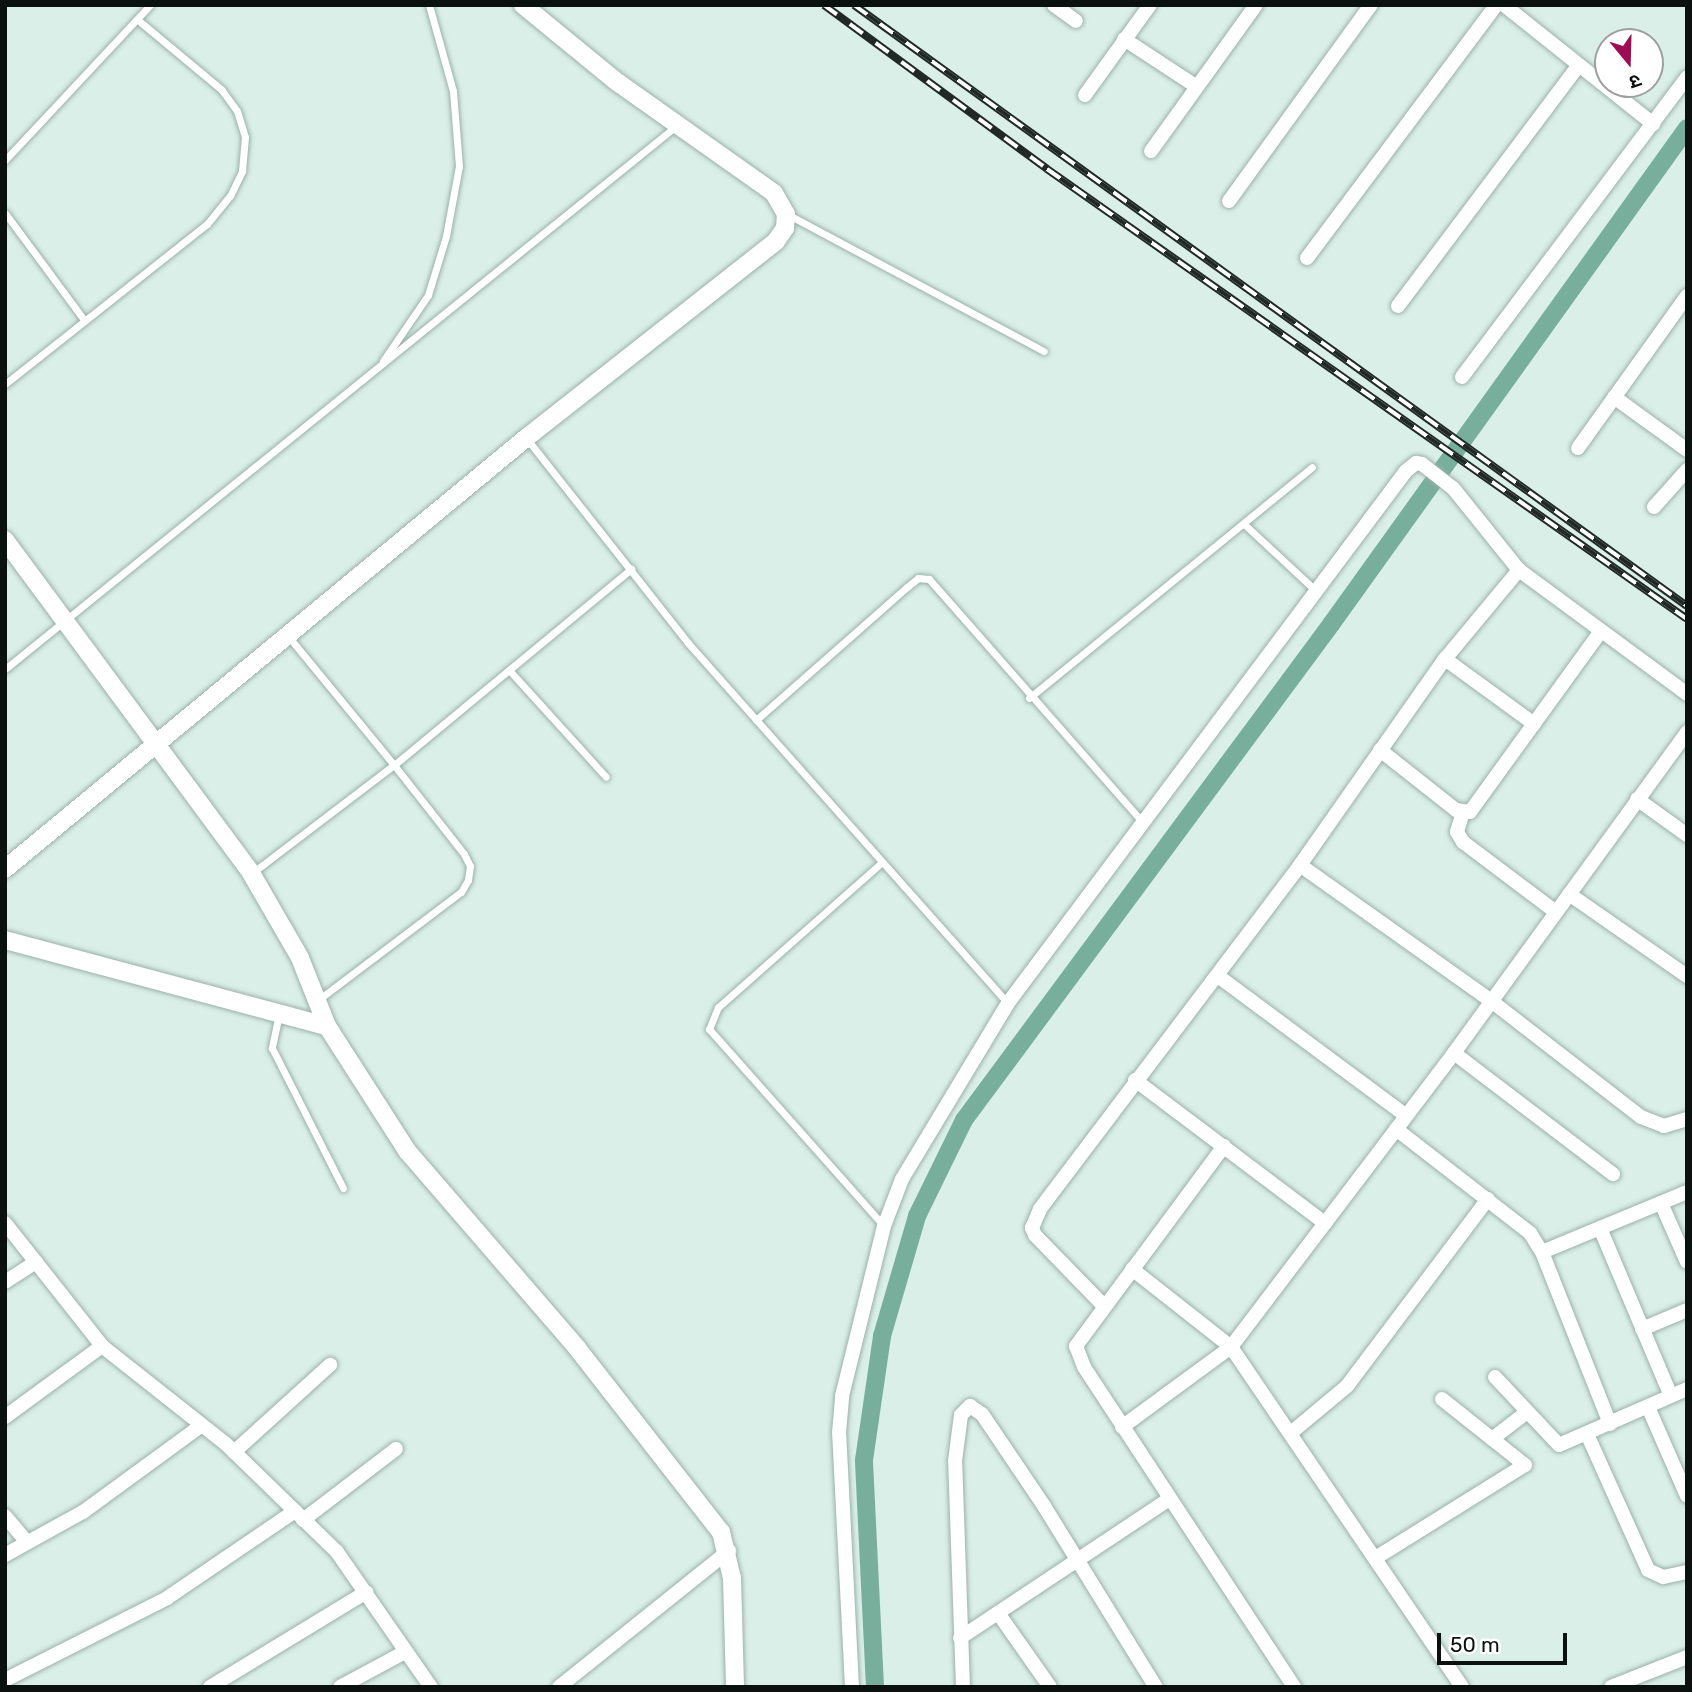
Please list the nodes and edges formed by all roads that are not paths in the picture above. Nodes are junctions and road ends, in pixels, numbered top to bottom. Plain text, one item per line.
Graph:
1 (150, 5) edge
2 (429, 5) edge
3 (523, 5) edge
4 (1054, 5) edge
5 (1150, 5) edge
6 (1256, 5) edge
7 (1371, 5) edge
8 (1496, 5) edge
9 (1504, 5) edge
10 (138, 20) junction
11 (1076, 21) dead end
12 (1125, 39) junction
13 (1579, 65) junction
14 (1687, 77) edge
15 (1196, 87) junction
16 (1086, 95) dead end
17 (1653, 124) junction
18 (676, 126) junction
19 (1151, 150) dead end
20 (5, 160) edge
21 (1229, 201) dead end
22 (5, 213) edge
23 (786, 214) junction
24 (1307, 258) dead end
25 (1687, 296) edge
26 (1398, 306) dead end
27 (85, 321) junction
28 (1044, 351) dead end
29 (377, 369) junction
30 (1462, 377) dead end
31 (5, 384) edge
32 (1614, 397) junction
33 (526, 438) junction
34 (1578, 448) dead end
35 (1687, 450) edge
36 (1312, 467) dead end
37 (1687, 470) edge
38 (1654, 507) dead end
39 (1244, 524) junction
40 (5, 540) edge
41 (631, 569) junction
42 (1519, 570) junction
43 (1314, 589) junction
44 (64, 623) junction
45 (1601, 631) junction
46 (288, 636) junction
47 (1445, 659) junction
48 (5, 669) edge
49 (509, 670) junction
50 (1687, 694) edge
51 (1029, 698) junction
52 (756, 720) junction
53 (1534, 724) junction
54 (1687, 732) edge
55 (154, 744) junction
56 (1380, 750) junction
57 (394, 765) junction
58 (606, 778) dead end
59 (1637, 799) junction
60 (1463, 812) junction
61 (1144, 824) junction
62 (1687, 835) edge
63 (881, 863) junction
64 (1300, 865) junction
65 (5, 869) edge
66 (251, 873) junction
67 (1569, 894) junction
68 (1556, 912) junction
69 (5, 940) edge
70 (1218, 976) junction
71 (1687, 976) edge
72 (318, 1000) junction
73 (1490, 1000) junction
74 (1008, 1003) junction
75 (280, 1013) junction
76 (327, 1026) junction
77 (1454, 1052) junction
78 (1135, 1080) junction
79 (1405, 1115) junction
80 (1687, 1119) edge
81 (1396, 1129) junction
82 (1224, 1146) junction
83 (1613, 1174) dead end
84 (343, 1188) dead end
85 (1687, 1192) edge
86 (1488, 1199) junction
87 (1661, 1203) junction
88 (5, 1223) edge
89 (1325, 1223) junction
90 (884, 1226) junction
91 (1600, 1228) junction
92 (1542, 1252) junction
93 (36, 1262) junction
94 (1687, 1262) edge
95 (1132, 1269) junction
96 (5, 1282) edge
97 (1104, 1306) junction
98 (1687, 1310) edge
99 (1643, 1329) junction
100 (102, 1346) junction
101 (1231, 1347) junction
102 (330, 1365) dead end
103 (1494, 1377) dead end
104 (1687, 1390) edge
105 (1671, 1396) junction
106 (1442, 1399) dead end
107 (1648, 1407) junction
108 (1527, 1412) junction
109 (5, 1416) edge
110 (1610, 1423) junction
111 (202, 1425) junction
112 (1122, 1427) junction
113 (1292, 1432) junction
114 (1587, 1434) junction
115 (1492, 1439) junction
116 (396, 1449) dead end
117 (234, 1452) junction
118 (1681, 1469) edge
119 (1687, 1496) edge
120 (1169, 1499) junction
121 (5, 1516) edge
122 (299, 1516) junction
123 (27, 1542) junction
124 (729, 1551) junction
125 (5, 1555) edge
126 (1377, 1558) junction
127 (1077, 1560) junction
128 (1687, 1572) edge
129 (366, 1592) junction
130 (998, 1613) junction
131 (960, 1638) junction
132 (405, 1652) junction
133 (1687, 1657) edge
134 (5, 1680) edge
135 (210, 1687) edge
136 (340, 1687) edge
137 (431, 1687) edge
138 (559, 1687) edge
139 (735, 1687) edge
140 (852, 1687) edge
141 (963, 1687) edge
142 (1050, 1687) edge
143 (1156, 1687) edge
144 (1294, 1687) edge
145 (1462, 1687) edge
146 (1611, 1687) edge

1 - 10 lane
2 - 29 lane
3 - 18 street
4 - 11 street
5 - 12 street
6 - 15 street
7 - 21 street
8 - 24 street
9 - 13 street
10 - 20 lane
10 - 27 lane
12 - 15 street
12 - 16 street
13 - 17 street
13 - 26 street
14 - 17 street
15 - 19 street
17 - 30 street
18 - 23 street
18 - 29 lane
22 - 27 lane
23 - 28 lane
23 - 33 street
25 - 32 street
27 - 31 lane
29 - 44 lane
32 - 34 street
32 - 35 street
33 - 41 lane
33 - 46 street
36 - 39 lane
37 - 38 street
39 - 43 lane
39 - 51 lane
40 - 44 street
41 - 49 lane
41 - 52 lane
42 - 43 street
42 - 45 street
42 - 47 street
43 - 61 street
44 - 48 lane
44 - 55 street
45 - 50 street
45 - 53 street
46 - 55 street
46 - 57 lane
47 - 53 street
47 - 56 street
49 - 57 lane
49 - 58 lane
51 - 52 lane
51 - 61 lane
52 - 63 lane
53 - 60 street
54 - 59 street
55 - 65 street
55 - 66 street
56 - 60 street
56 - 64 street
57 - 66 lane
57 - 72 lane
59 - 62 street
59 - 67 street
60 - 68 street
61 - 74 street
63 - 74 lane
63 - 90 lane
64 - 70 street
64 - 73 street
66 - 72 street
67 - 68 street
67 - 71 street
68 - 73 street
69 - 75 street
70 - 78 street
70 - 79 street
72 - 76 street
73 - 77 street
73 - 80 street
74 - 90 street
75 - 76 street
75 - 84 lane
76 - 124 street
77 - 79 street
77 - 83 street
78 - 82 street
78 - 97 street
79 - 81 street
81 - 86 street
81 - 89 street
82 - 89 street
82 - 95 street
85 - 87 street
86 - 92 street
86 - 113 street
87 - 91 street
87 - 94 street
88 - 93 street
89 - 101 street
90 - 140 street
91 - 92 street
91 - 99 street
92 - 110 street
93 - 96 street
93 - 100 street
95 - 97 street
95 - 101 street
97 - 112 street
98 - 99 street
99 - 105 street
100 - 109 street
100 - 111 street
101 - 112 street
101 - 113 street
102 - 117 street
103 - 108 street
104 - 105 street
105 - 107 street
106 - 115 street
107 - 110 street
107 - 118 street
108 - 114 street
108 - 115 street
110 - 114 street
111 - 117 street
111 - 123 street
112 - 120 street
113 - 126 street
114 - 128 street
115 - 126 street
116 - 122 street
117 - 122 street
118 - 119 street
120 - 127 street
120 - 144 street
121 - 123 street
122 - 129 street
122 - 134 street
123 - 125 street
124 - 138 street
124 - 139 street
126 - 145 street
127 - 130 street
127 - 131 street
127 - 143 street
129 - 132 street
129 - 135 street
130 - 131 street
130 - 142 street
131 - 141 street
132 - 136 street
132 - 137 street
133 - 146 street

